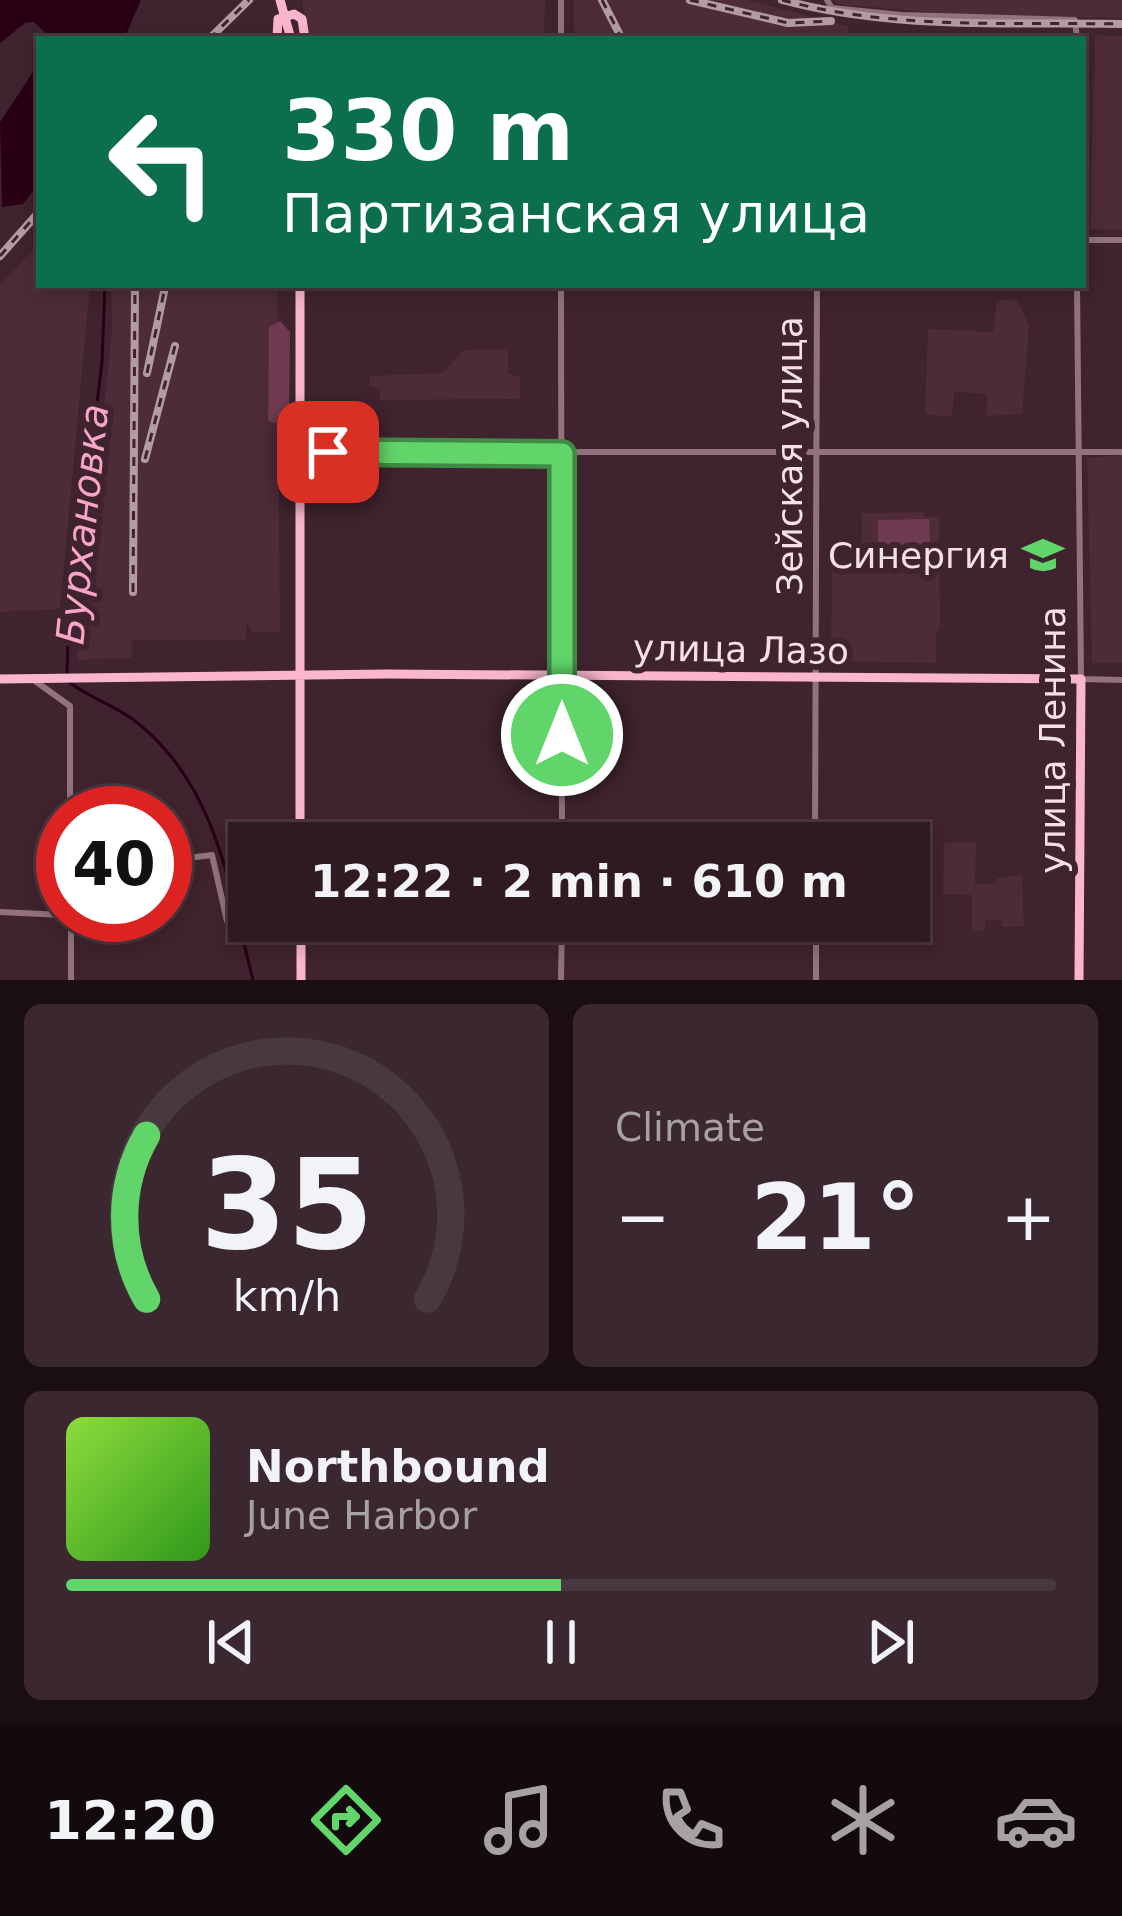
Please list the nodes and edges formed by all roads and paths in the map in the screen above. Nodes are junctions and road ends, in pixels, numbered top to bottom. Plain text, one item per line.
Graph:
1 (280, 0) edge
2 (561, 0) edge
3 (827, 0) edge
4 (278, 36) edge
5 (290, 36) edge
6 (305, 36) edge
7 (561, 36) edge
8 (1077, 36) edge
9 (1086, 240) edge
10 (1122, 240) edge
11 (300, 288) edge
12 (560, 288) edge
13 (817, 288) edge
14 (1077, 288) edge
15 (299, 452) junction
16 (1122, 452) edge
17 (1076, 453) junction
18 (562, 454) junction
19 (817, 455) junction
20 (302, 675) junction
21 (562, 675) junction
22 (815, 678) junction
23 (32, 679) junction
24 (0, 680) edge
25 (1081, 680) junction
26 (1122, 680) edge
27 (70, 786) edge
28 (300, 822) edge
29 (562, 822) edge
30 (815, 822) edge
31 (192, 858) edge
32 (0, 912) edge
33 (36, 914) edge
34 (227, 921) dead end
35 (69, 942) edge
36 (301, 942) edge
37 (562, 942) edge
38 (816, 942) edge
39 (71, 980) edge
40 (301, 980) edge
41 (561, 980) edge
42 (816, 980) edge
43 (1079, 980) edge

1 - 5 main road, bridge
2 - 7 street
3 - 8 street
4 - 6 main road
9 - 10 street
11 - 15 main road
12 - 18 street
13 - 19 street, Зейская улица
14 - 17 street, улица Ленина
15 - 18 street
15 - 20 main road
16 - 17 street
17 - 19 street
17 - 25 street, улица Ленина
18 - 19 street
18 - 21 street
19 - 22 street, Зейская улица
20 - 21 main road, улица Лазо
20 - 23 main road, улица Лазо
20 - 28 main road
21 - 22 main road, улица Лазо
21 - 29 street
22 - 25 main road, улица Лазо
22 - 30 street, Зейская улица
23 - 24 main road, улица Лазо
23 - 27 street
25 - 26 street, улица Лазо
25 - 43 main road, улица Ленина
31 - 34 street
32 - 33 street
35 - 39 street
36 - 40 main road
37 - 41 street
38 - 42 street

